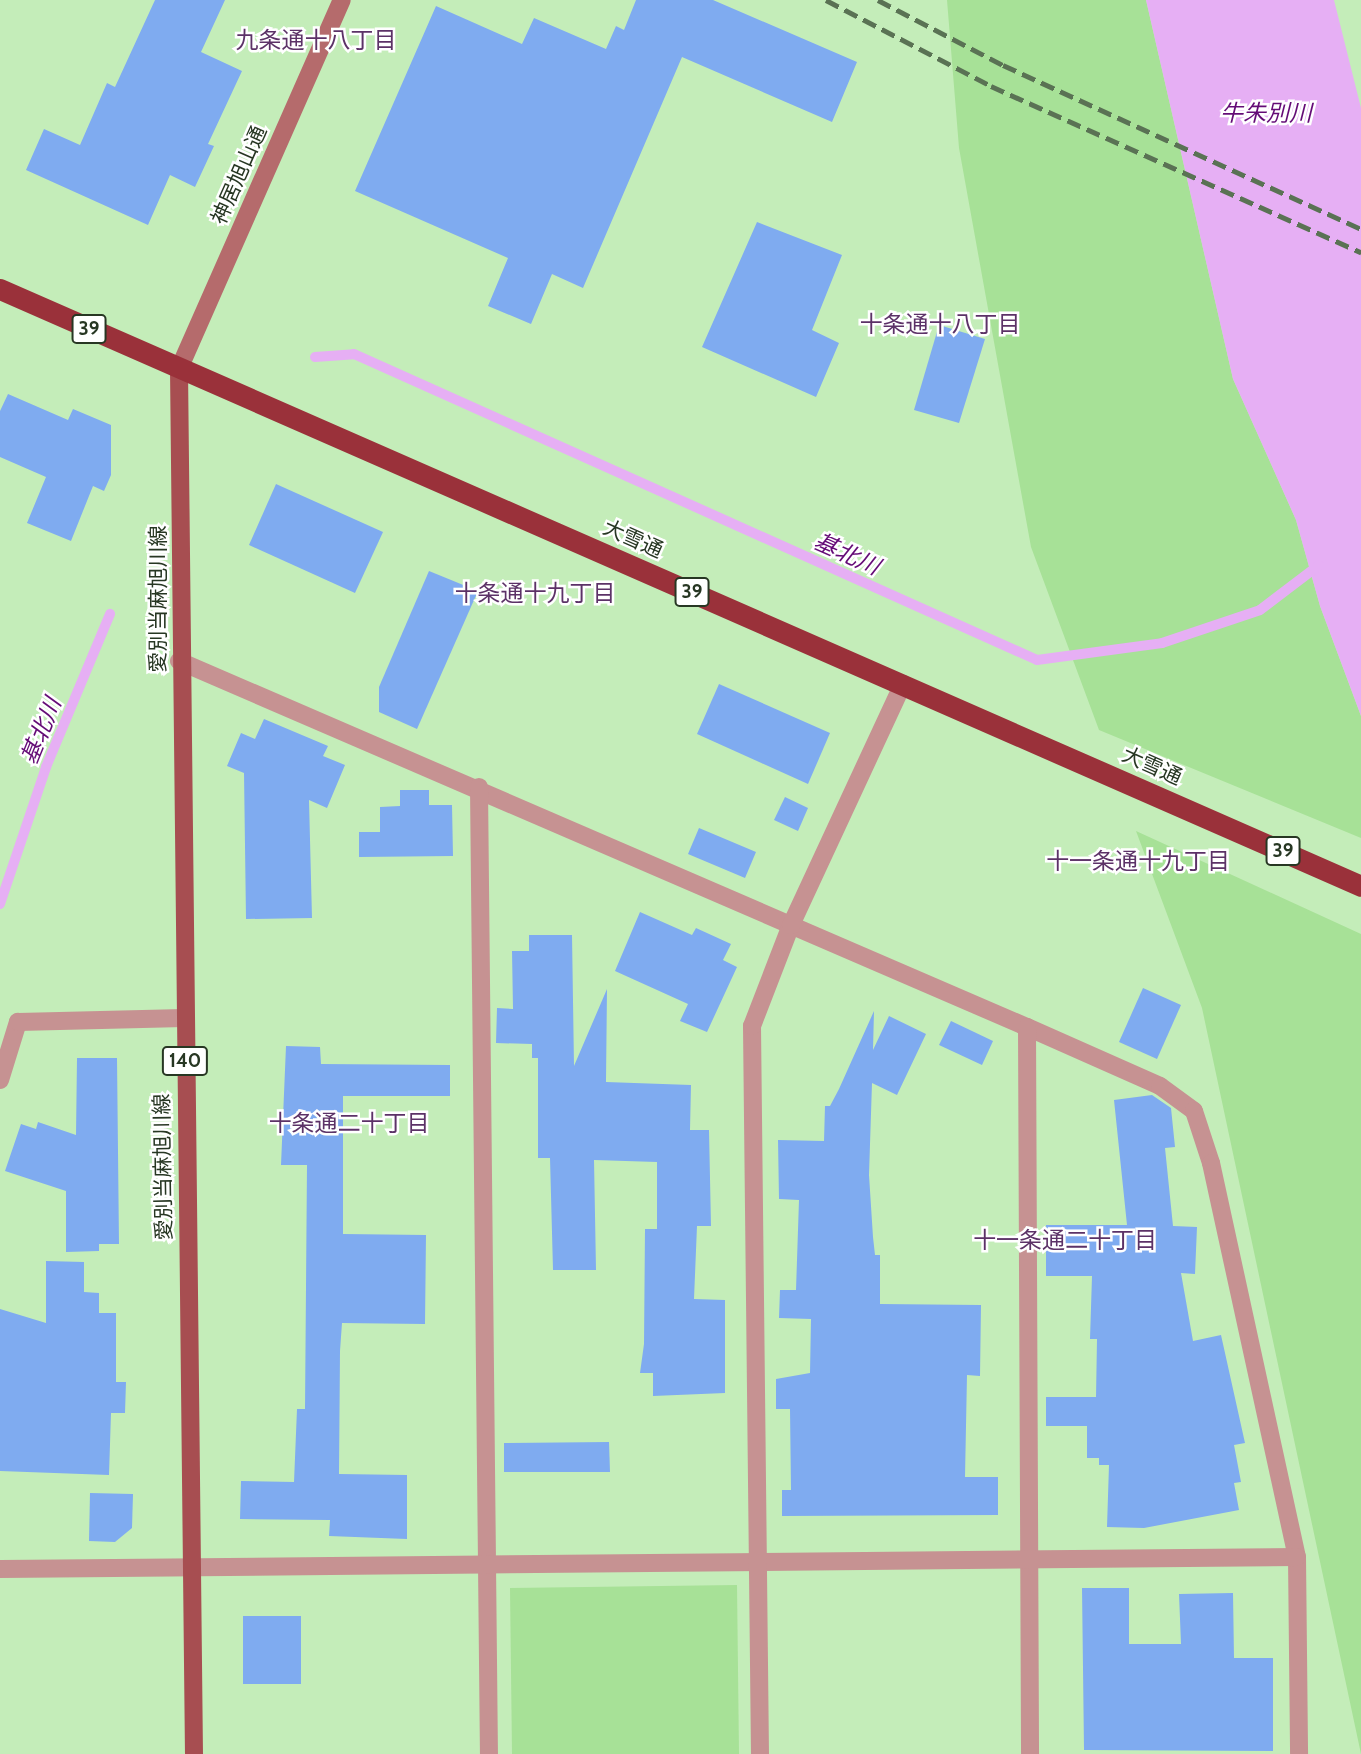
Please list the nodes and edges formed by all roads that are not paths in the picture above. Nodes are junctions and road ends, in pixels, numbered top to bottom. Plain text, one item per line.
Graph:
1 (342, 0) edge
2 (0, 289) edge
3 (179, 369) junction
4 (179, 661) junction
5 (903, 684) junction
6 (479, 788) junction
7 (1361, 886) edge
8 (791, 925) junction
9 (184, 1018) junction
10 (1027, 1027) junction
11 (0, 1080) edge
12 (1027, 1557) junction
13 (1297, 1558) junction
14 (756, 1561) junction
15 (488, 1566) junction
16 (0, 1569) edge
17 (192, 1569) junction
18 (194, 1754) edge
19 (489, 1754) edge
20 (760, 1754) edge
21 (1030, 1754) edge
22 (1299, 1754) edge

1 - 3 street, 神居旭山通
2 - 3 highway, 大雪通 / 39
3 - 4 main road, 愛別当麻旭川線 / 140
3 - 5 highway, 大雪通 / 39
4 - 6 street
4 - 9 main road, 愛別当麻旭川線 / 140
5 - 7 highway, 大雪通 / 39
5 - 8 street
6 - 8 street
6 - 15 street
8 - 10 street
8 - 14 street
9 - 11 street
9 - 17 main road, 愛別当麻旭川線 / 140
10 - 12 street
10 - 13 street
12 - 13 street
12 - 14 street
12 - 21 street
13 - 22 street
14 - 15 street
14 - 20 street
15 - 17 street
15 - 19 street
16 - 17 street
17 - 18 main road, 愛別当麻旭川線 / 140

